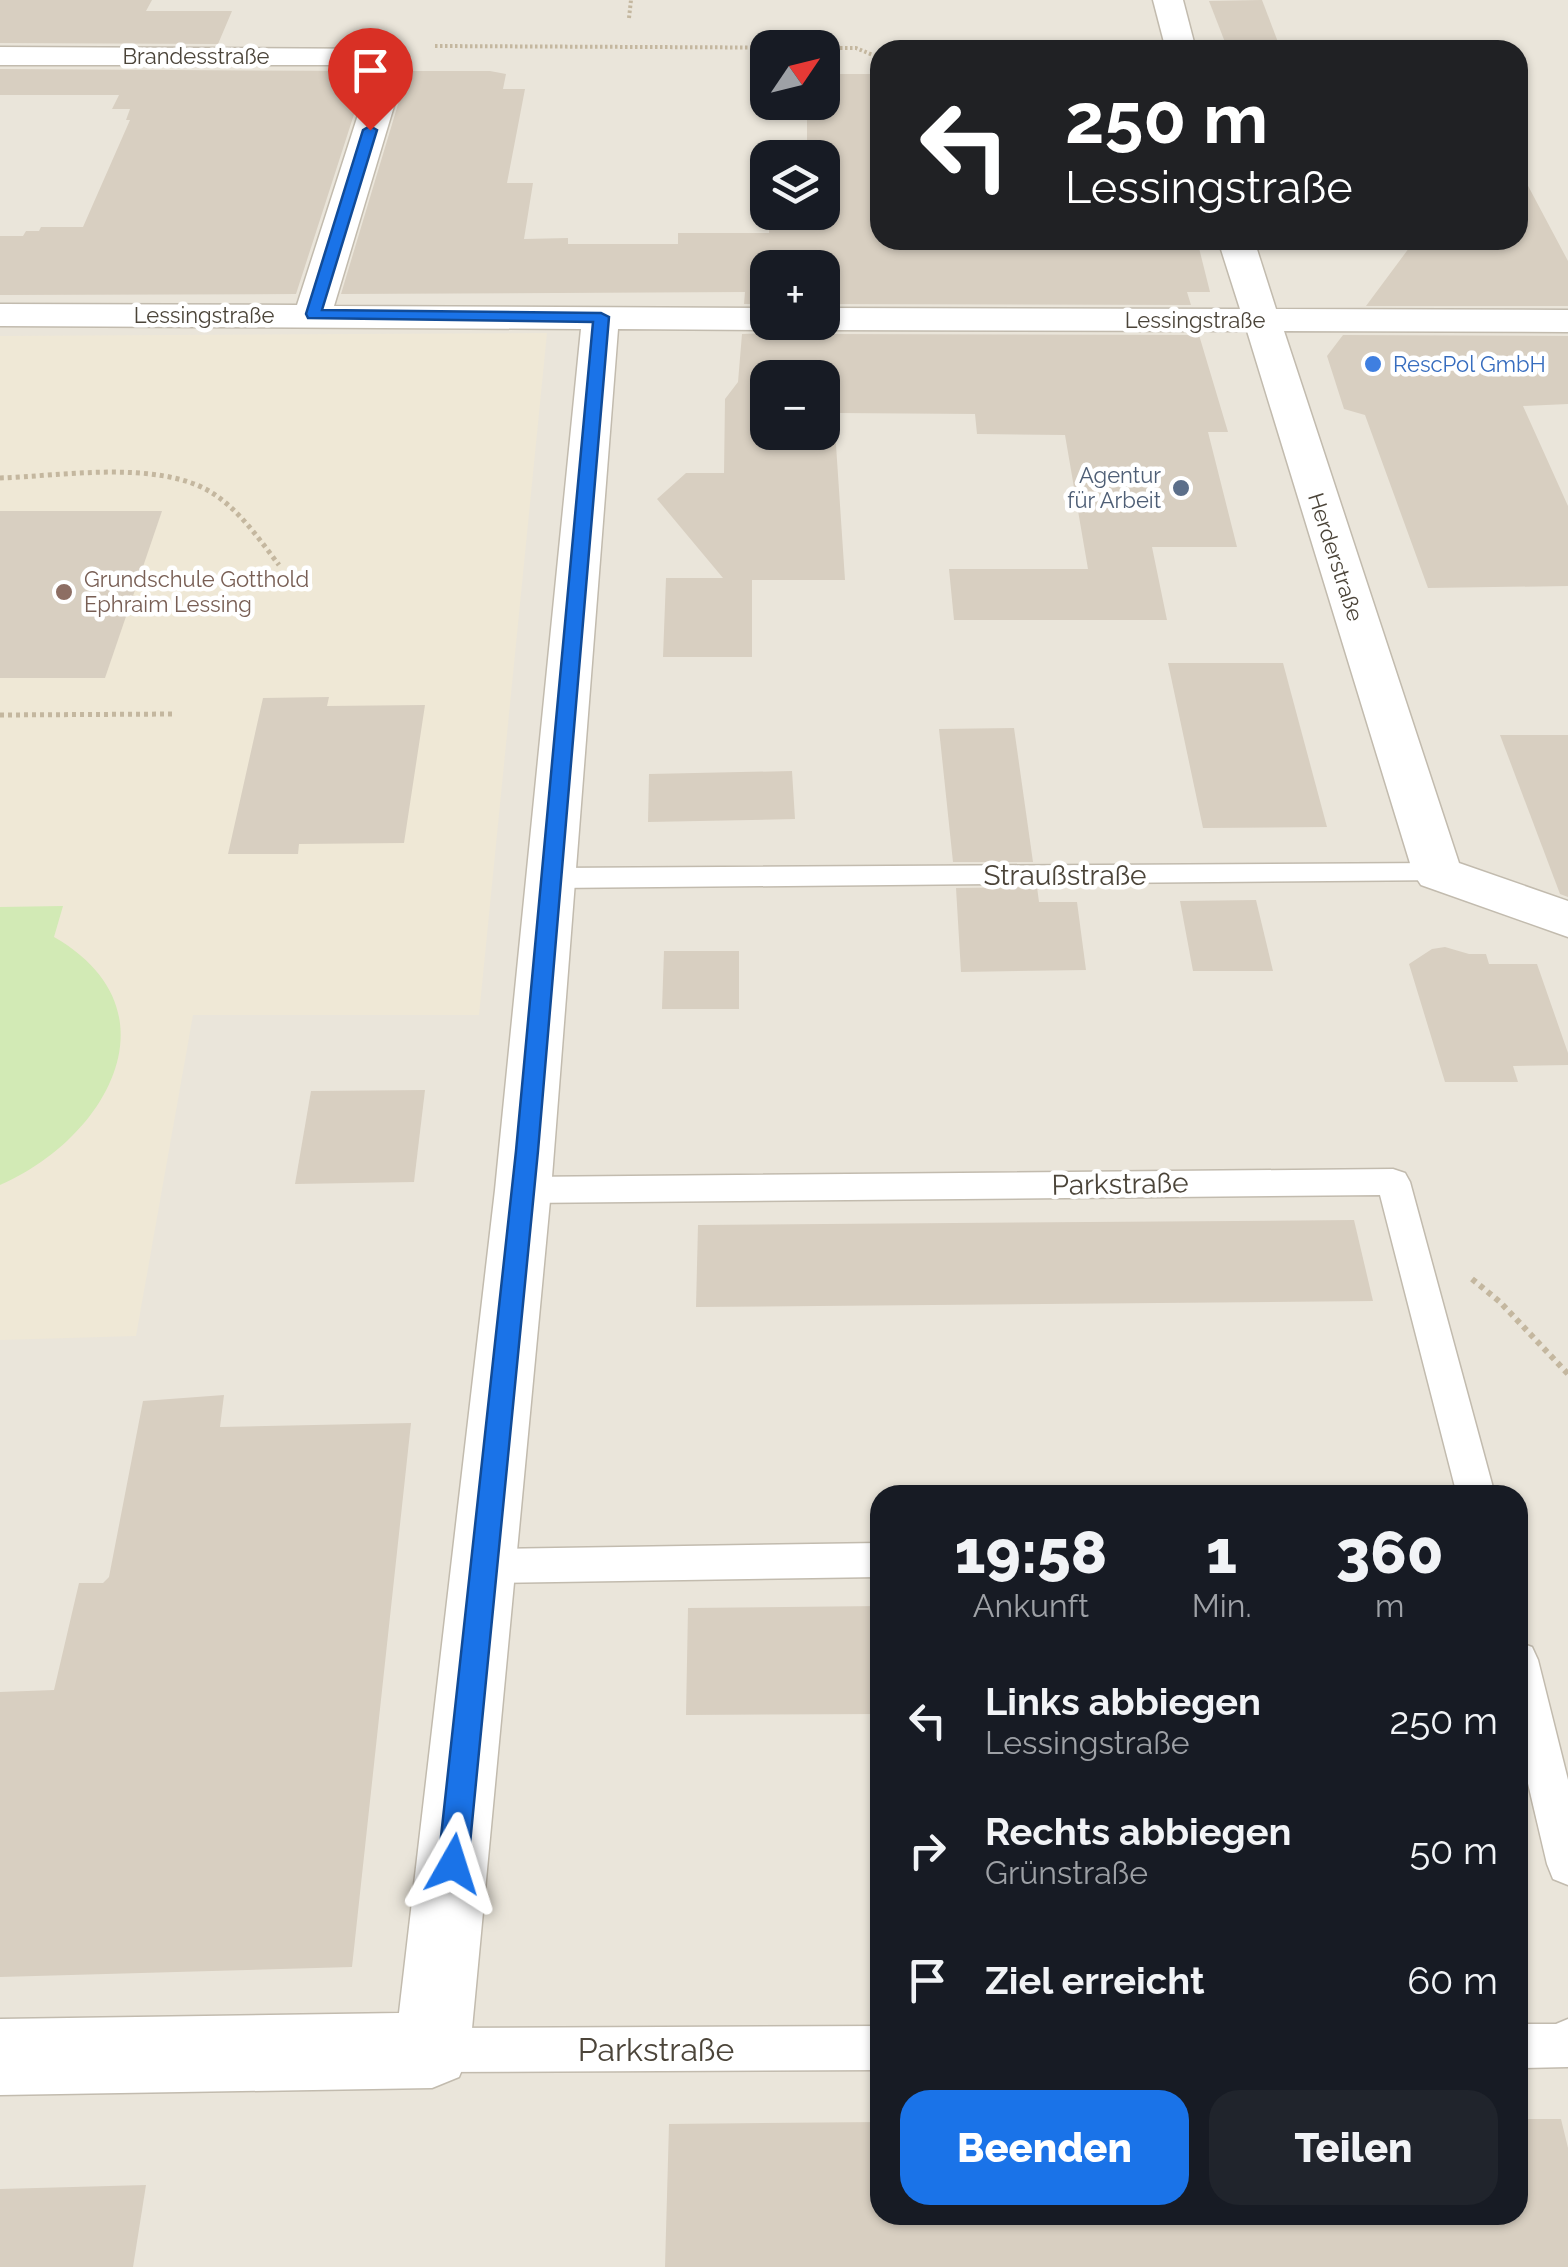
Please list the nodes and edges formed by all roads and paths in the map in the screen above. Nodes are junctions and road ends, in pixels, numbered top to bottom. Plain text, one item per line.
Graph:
1 (631, 0) edge
2 (1168, 0) edge
3 (629, 18) dead end
4 (1178, 40) edge
5 (870, 54) edge
6 (0, 56) edge
7 (392, 56) junction
8 (1239, 250) edge
9 (313, 314) junction
10 (0, 316) edge
11 (601, 317) junction
12 (750, 319) edge
13 (840, 319) edge
14 (1260, 320) junction
15 (1568, 321) edge
16 (0, 478) edge
17 (278, 564) dead end
18 (176, 714) dead end
19 (0, 715) edge
20 (1438, 873) junction
21 (553, 878) junction
22 (1568, 920) edge
23 (523, 1190) junction
24 (1406, 1224) junction
25 (1568, 1374) edge
26 (1473, 1485) edge
27 (870, 1560) edge
28 (486, 1566) junction
29 (1528, 1701) edge
30 (1568, 1864) edge
31 (1568, 2041) edge
32 (1528, 2046) edge
33 (870, 2048) edge
34 (432, 2050) junction
35 (0, 2057) edge

1 - 3 path
2 - 4 street
5 - 7 path
6 - 7 street, Brandesstraße
7 - 9 street
8 - 14 street, Herderstraße
9 - 10 street, Lessingstraße
9 - 11 street, Lessingstraße
11 - 12 street, Lessingstraße
11 - 21 street
13 - 14 street, Lessingstraße
14 - 15 street, Lessingstraße
14 - 20 street, Herderstraße
16 - 17 path
18 - 19 path
20 - 21 lane, Straußstraße
20 - 22 street, Straußstraße
21 - 23 street
23 - 24 lane, Parkstraße
23 - 28 street
24 - 25 path
24 - 26 lane, Parkstraße
27 - 28 lane
28 - 34 street
29 - 30 lane
31 - 32 lane
33 - 34 lane, Parkstraße
34 - 35 street, Parkstraße

